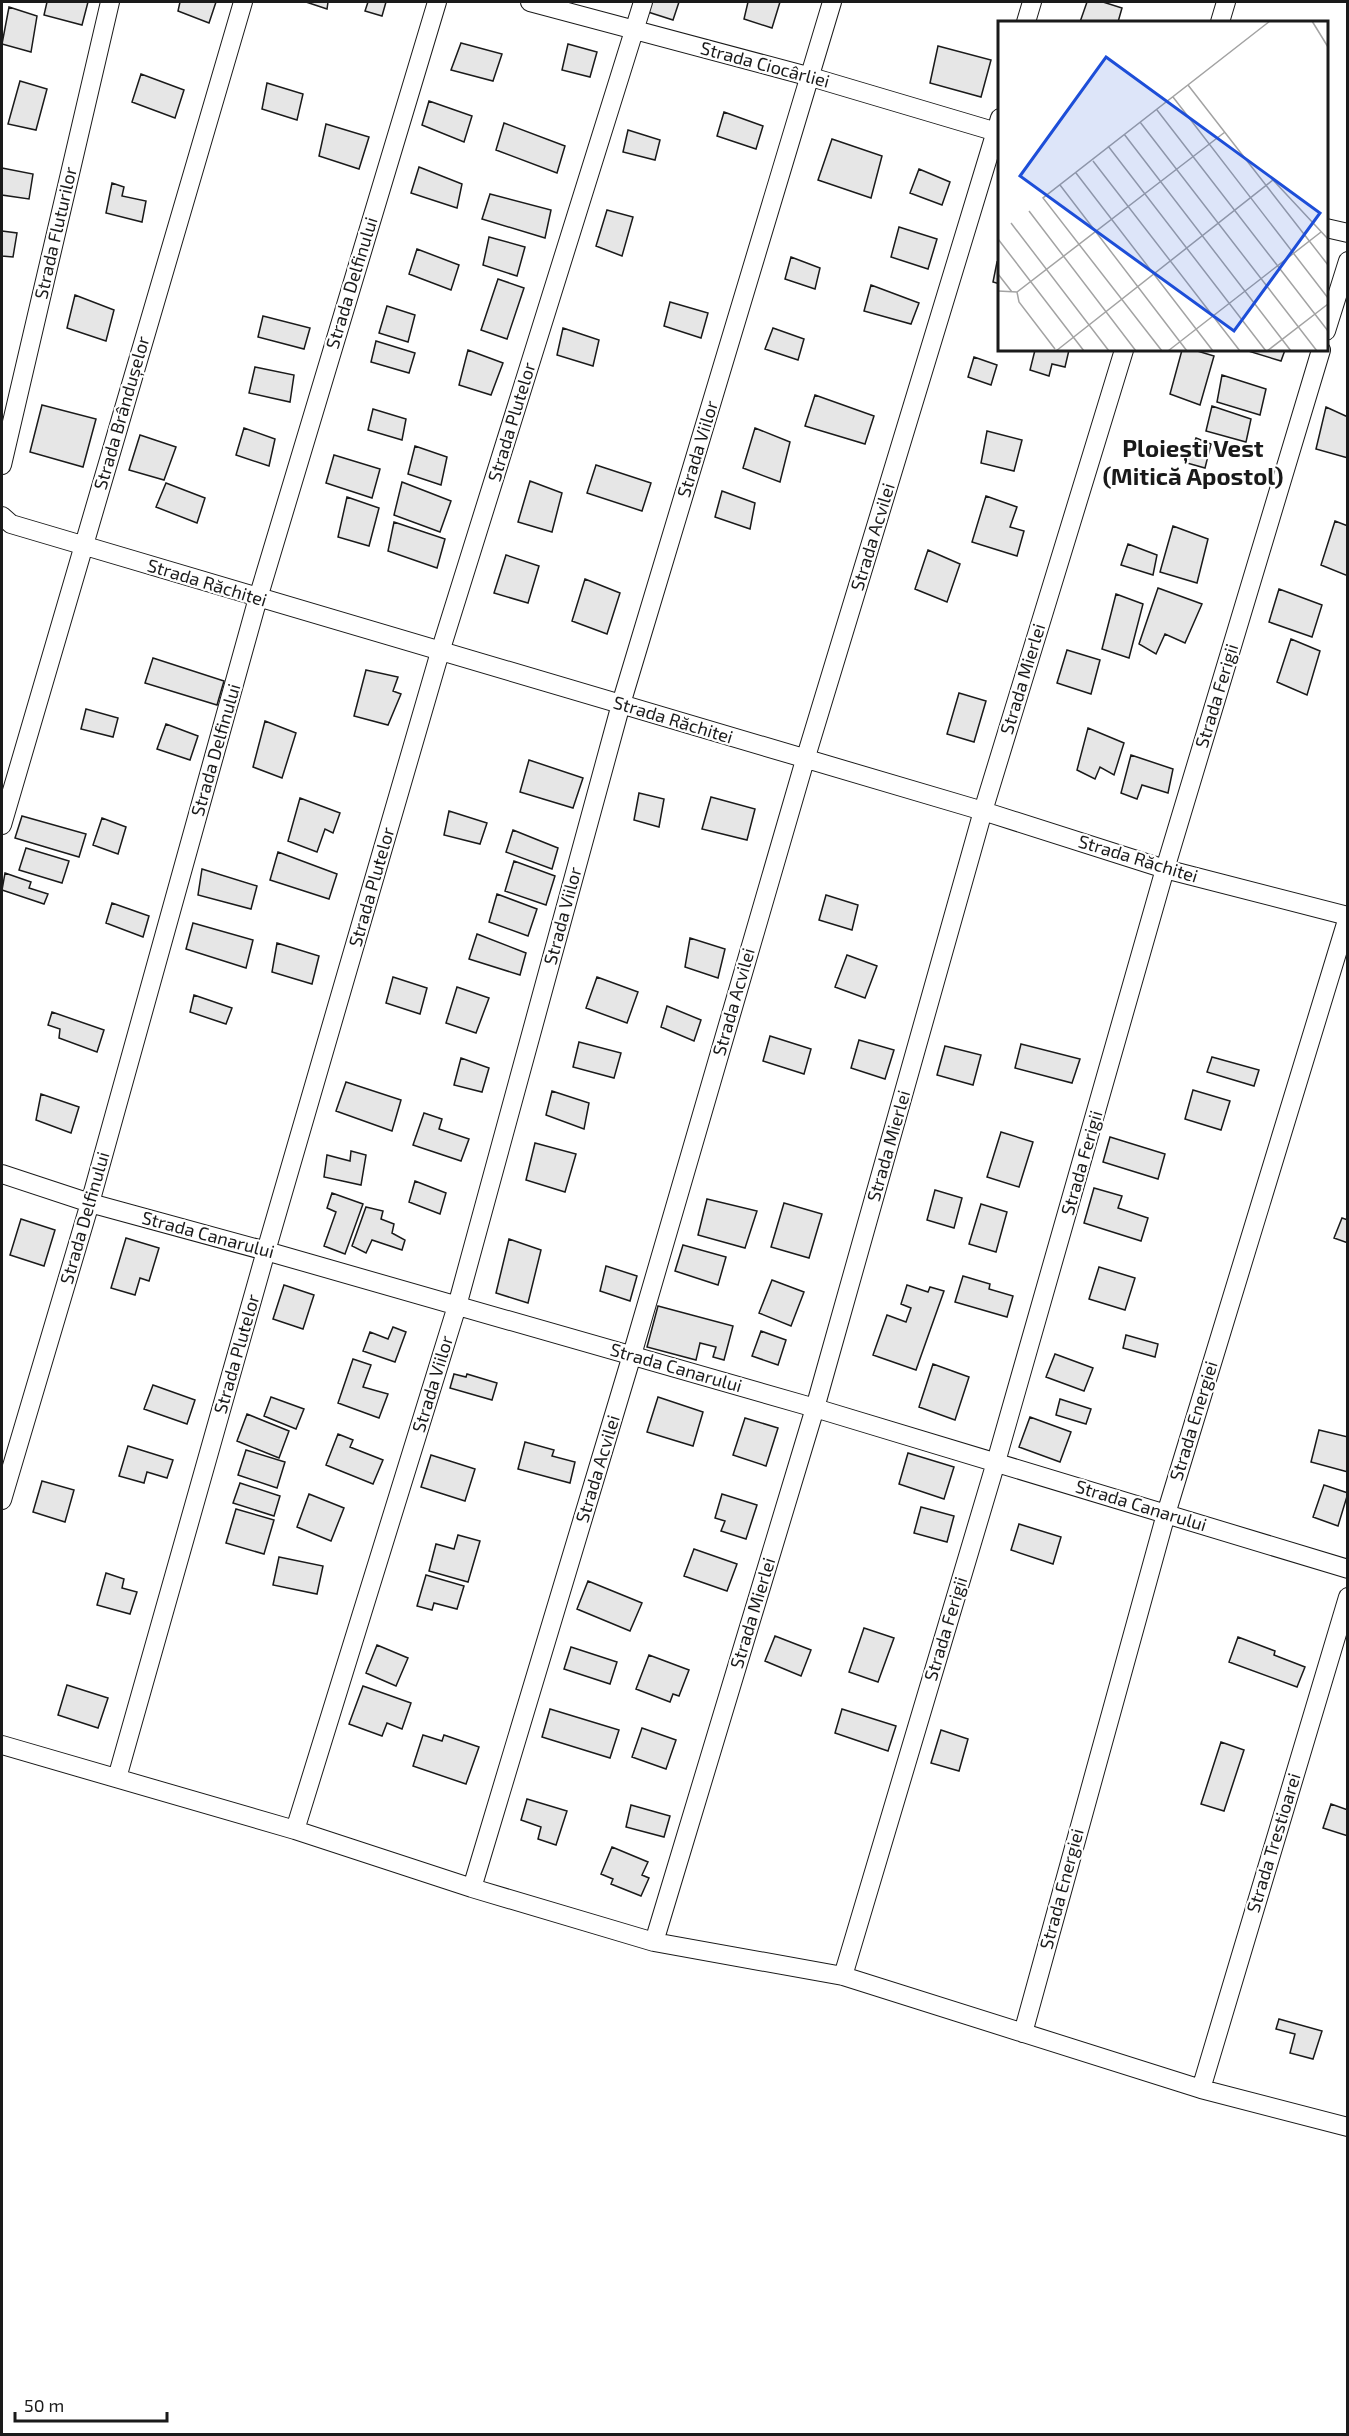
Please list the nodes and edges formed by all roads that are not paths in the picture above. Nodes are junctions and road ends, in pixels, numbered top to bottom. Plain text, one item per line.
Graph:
1 (110, 2) edge
2 (243, 2) edge
3 (436, 2) edge
4 (530, 2) edge
5 (642, 2) edge
6 (832, 2) edge
7 (1032, 2) edge
8 (1226, 2) edge
9 (1026, 21) edge
10 (1220, 21) edge
11 (634, 30) junction
12 (811, 77) junction
13 (998, 128) edge
14 (1328, 228) edge
15 (1347, 233) edge
16 (1347, 261) edge
17 (1328, 324) edge
18 (1124, 351) edge
19 (1321, 351) edge
20 (2, 465) edge
21 (2, 516) edge
22 (82, 546) junction
23 (258, 598) junction
24 (440, 652) junction
25 (621, 704) junction
26 (805, 760) junction
27 (983, 811) junction
28 (2, 825) edge
29 (1165, 869) junction
30 (1347, 916) edge
31 (2, 1174) edge
32 (90, 1203) junction
33 (266, 1251) junction
34 (457, 1306) junction
35 (632, 1355) junction
36 (815, 1408) junction
37 (996, 1462) junction
38 (2, 1500) edge
39 (1166, 1514) junction
40 (1347, 1569) edge
41 (1347, 1597) edge
42 (2, 1745) edge
43 (117, 1778) junction
44 (295, 1830) junction
45 (472, 1888) junction
46 (654, 1942) junction
47 (843, 1976) junction
48 (1023, 2033) junction
49 (1201, 2089) junction
50 (1347, 2127) edge

1 - 20 street, Strada Fluturilor
2 - 22 street, Strada Brândușelor
3 - 23 street, Strada Delfinului
4 - 11 street, Strada Ciocârliei
5 - 11 street, Strada Plutelor
6 - 12 street, Strada Viilor
7 - 9 street
8 - 10 street
11 - 12 street, Strada Ciocârliei
11 - 24 street, Strada Plutelor
12 - 13 street, Strada Ciocârliei
12 - 25 street, Strada Viilor
13 - 26 street, Strada Acvilei
14 - 15 street
16 - 17 street
18 - 27 street, Strada Mierlei
19 - 29 street, Strada Ferigii
21 - 22 street, Strada Răchitei
22 - 23 street, Strada Răchitei
22 - 28 street, Strada Brândușelor
23 - 24 street, Strada Răchitei
23 - 32 street, Strada Delfinului
24 - 25 street, Strada Răchitei
24 - 33 street, Strada Plutelor
25 - 26 street, Strada Răchitei
25 - 34 street, Strada Viilor
26 - 27 street, Strada Răchitei
26 - 35 street, Strada Acvilei
27 - 29 street, Strada Răchitei
27 - 36 street, Strada Mierlei
29 - 30 street, Strada Răchitei
29 - 37 street, Strada Ferigii
30 - 39 street, Strada Energiei
31 - 32 street, Strada Canarului
32 - 33 street, Strada Canarului
32 - 38 street, Strada Delfinului
33 - 34 street, Strada Canarului
33 - 43 street, Strada Plutelor
34 - 35 street, Strada Canarului
34 - 44 street, Strada Viilor
35 - 36 street, Strada Canarului
35 - 45 street, Strada Acvilei
36 - 37 street, Strada Canarului
36 - 46 street, Strada Mierlei
37 - 39 street, Strada Canarului
37 - 47 street, Strada Ferigii
39 - 40 street, Strada Canarului
39 - 48 street, Strada Energiei
41 - 49 street, Strada Trestioarei
42 - 43 street
43 - 44 street
44 - 45 street
45 - 46 street
46 - 47 street
47 - 48 street
48 - 49 street
49 - 50 street

